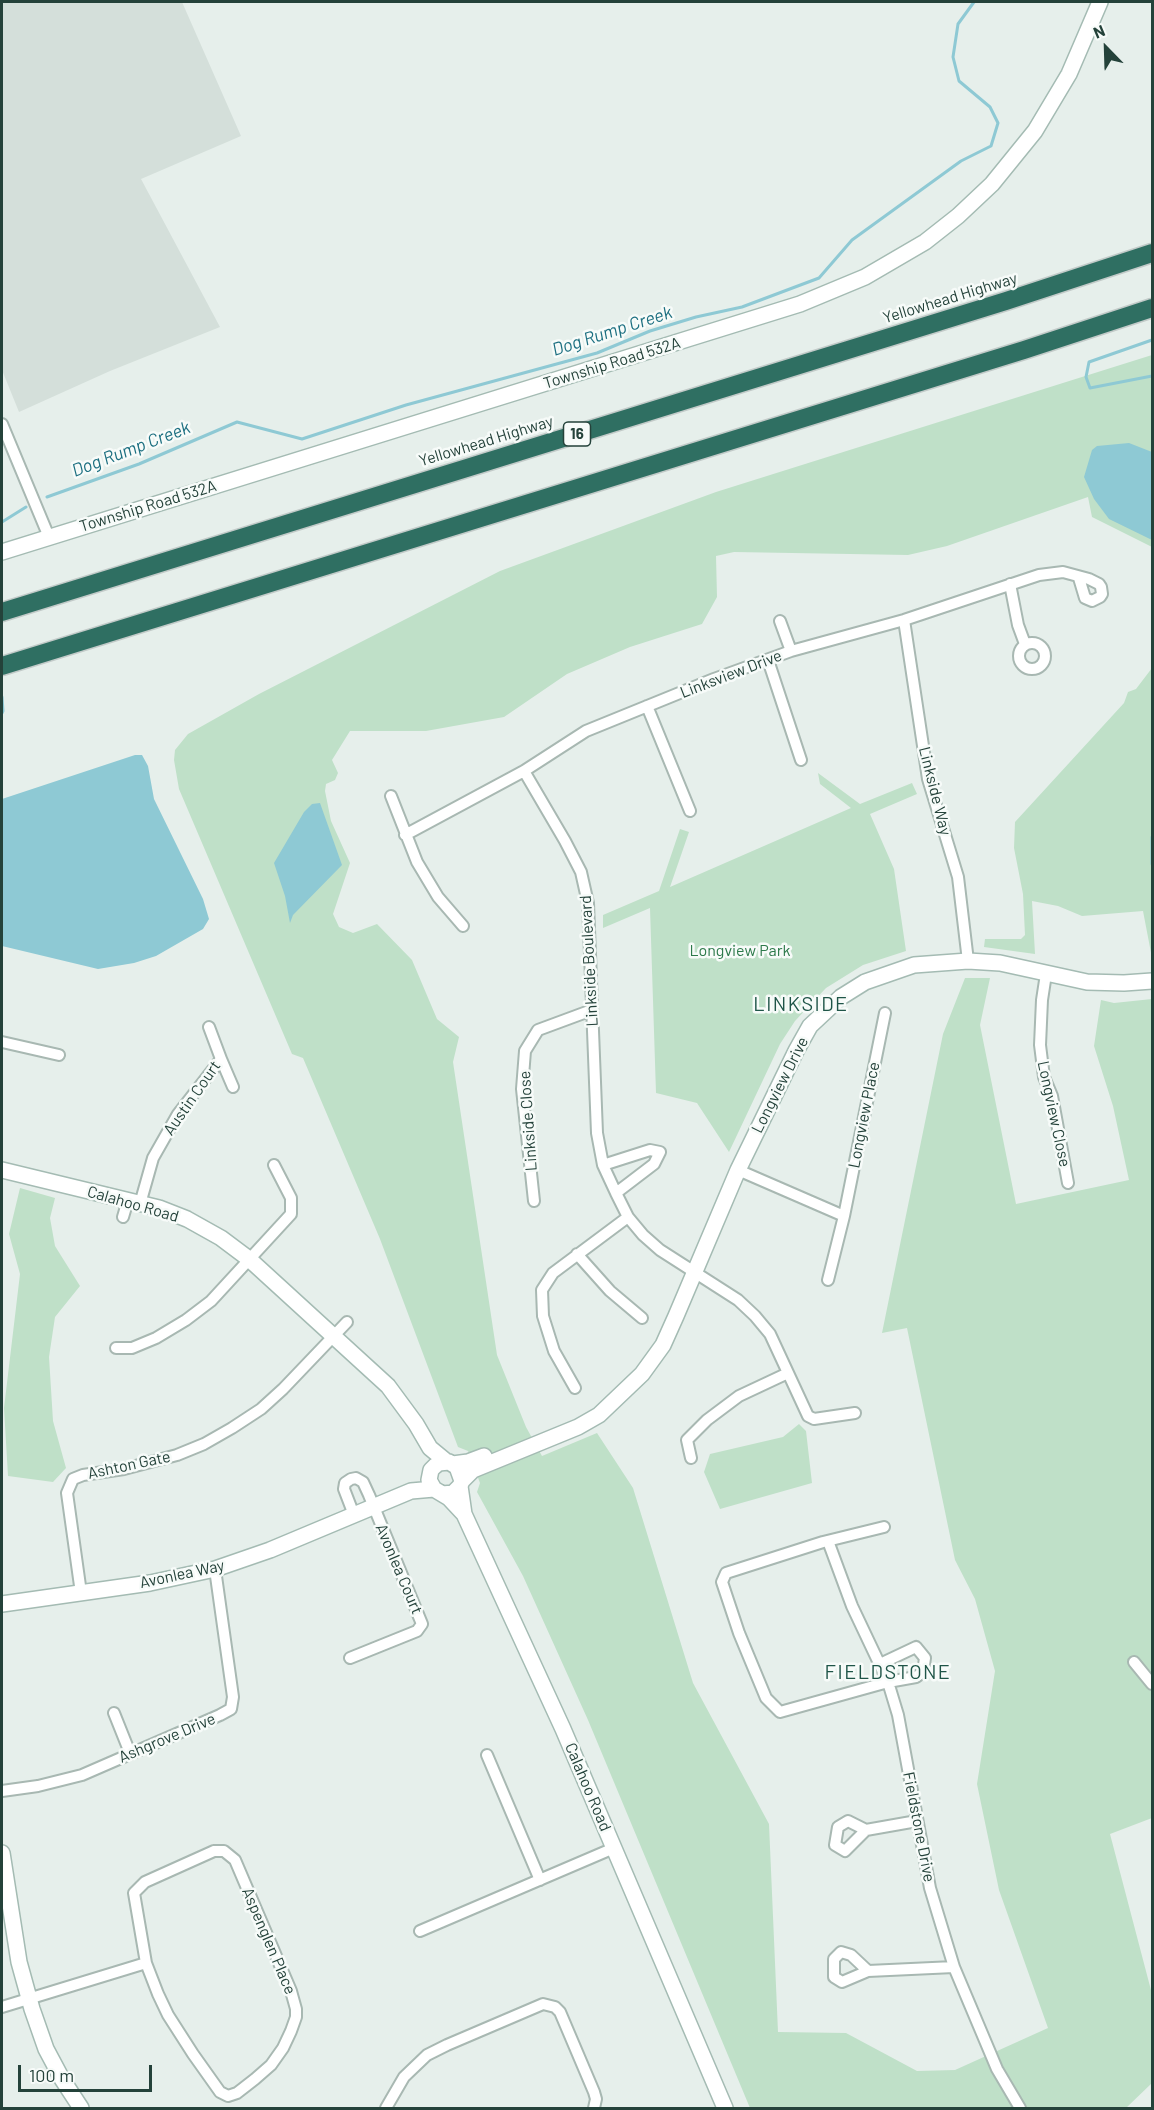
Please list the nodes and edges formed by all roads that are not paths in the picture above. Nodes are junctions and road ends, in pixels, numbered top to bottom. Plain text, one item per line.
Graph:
1 (1100, 2) edge
2 (1152, 253) edge
3 (1152, 308) edge
4 (2, 424) edge
5 (49, 537) junction
6 (2, 552) edge
7 (1079, 578) dead end
8 (1010, 584) junction
9 (2, 612) edge
10 (904, 620) junction
11 (780, 621) dead end
12 (1025, 644) dead end
13 (791, 651) junction
14 (768, 660) junction
15 (2, 666) edge
16 (647, 706) junction
17 (801, 760) dead end
18 (524, 771) junction
19 (391, 796) dead end
20 (690, 811) dead end
21 (405, 835) junction
22 (462, 926) dead end
23 (968, 961) junction
24 (1046, 974) junction
25 (1152, 981) edge
26 (592, 1010) junction
27 (885, 1013) dead end
28 (208, 1027) dead end
29 (2, 1042) edge
30 (59, 1055) dead end
31 (221, 1059) junction
32 (232, 1087) dead end
33 (273, 1165) dead end
34 (603, 1165) junction
35 (2, 1170) edge
36 (738, 1170) junction
37 (1068, 1183) dead end
38 (615, 1193) junction
39 (534, 1201) dead end
40 (134, 1202) junction
41 (844, 1216) junction
42 (123, 1217) dead end
43 (628, 1217) junction
44 (577, 1254) junction
45 (249, 1259) junction
46 (695, 1273) junction
47 (828, 1280) dead end
48 (642, 1318) dead end
49 (347, 1322) dead end
50 (333, 1337) junction
51 (116, 1348) dead end
52 (788, 1372) junction
53 (575, 1388) dead end
54 (616, 1400) junction
55 (855, 1413) dead end
56 (430, 1448) junction
57 (691, 1458) dead end
58 (450, 1463) junction
59 (434, 1482) junction
60 (461, 1483) junction
61 (372, 1507) junction
62 (464, 1514) junction
63 (354, 1515) junction
64 (884, 1527) dead end
65 (828, 1541) junction
66 (215, 1569) junction
67 (81, 1593) junction
68 (2, 1604) edge
69 (350, 1658) dead end
70 (1134, 1662) dead end
71 (880, 1664) junction
72 (888, 1682) junction
73 (1152, 1684) edge
74 (114, 1713) dead end
75 (130, 1753) junction
76 (487, 1755) dead end
77 (2, 1791) edge
78 (917, 1821) junction
79 (866, 1830) dead end
80 (614, 1848) junction
81 (2, 1853) edge
82 (540, 1880) junction
83 (420, 1931) dead end
84 (147, 1963) junction
85 (954, 1967) junction
86 (868, 1971) dead end
87 (29, 1999) junction
88 (2, 2007) edge
89 (706, 2064) junction
90 (81, 2109) edge
91 (386, 2109) edge
92 (594, 2109) edge
93 (720, 2109) edge
94 (726, 2109) edge
95 (1020, 2109) edge

1 - 5 street, Township Road 532A
2 - 9 highway, Yellowhead Highway / 16
3 - 15 highway
4 - 5 street
5 - 6 street, Township Road 532A
7 - 8 street, Linksview Drive
8 - 10 street, Linksview Drive
8 - 12 street
10 - 13 street, Linksview Drive
10 - 23 street, Linkside Way
11 - 13 street
13 - 14 street, Linksview Drive
14 - 16 street, Linksview Drive
14 - 17 street
16 - 18 street, Linksview Drive
16 - 20 street
18 - 21 street, Linksview Drive
18 - 26 street, Linkside Boulevard
19 - 21 street
21 - 22 street
23 - 24 street, Longview Drive
23 - 36 street, Longview Drive
24 - 25 street, Longview Drive
24 - 37 street, Longview Close
26 - 34 street, Linkside Boulevard
26 - 39 street, Linkside Close
27 - 41 street, Longview Place
28 - 31 street, Austin Court
29 - 30 street
31 - 32 street
31 - 40 street, Austin Court
33 - 45 street
34 - 38 street, Linkside Boulevard
34 - 38 street
35 - 40 street, Calahoo Road
36 - 41 street
36 - 46 street, Longview Drive
38 - 43 street, Linkside Boulevard
40 - 42 street, Austin Court
40 - 45 street, Calahoo Road
41 - 47 street, Longview Place
43 - 44 street
43 - 46 street, Linkside Boulevard
44 - 48 street
44 - 53 street
45 - 50 street, Calahoo Road
45 - 51 street
46 - 52 street, Linkside Boulevard
46 - 54 street, Longview Drive
49 - 50 street
50 - 56 street, Calahoo Road
50 - 67 street, Ashton Gate
52 - 55 street, Linkside Boulevard
52 - 57 street
54 - 58 street, Longview Drive
54 - 60 street, Longview Drive
56 - 58 street, Calahoo Road
56 - 59 street, Calahoo Road
58 - 59 street
58 - 60 street
59 - 60 street
59 - 61 street, Avonlea Way
59 - 62 street, Calahoo Road
60 - 62 street, Calahoo Road
61 - 63 street, Avonlea Way
61 - 63 street
61 - 69 street, Avonlea Court
62 - 80 street, Calahoo Road
63 - 66 street, Avonlea Way
64 - 65 street
65 - 71 street, Fieldstone Drive
65 - 72 street
66 - 67 street, Avonlea Way
66 - 75 street, Ashgrove Drive
67 - 68 street, Avonlea Way
70 - 73 street
71 - 72 street, Fieldstone Drive
71 - 72 street
72 - 78 street, Fieldstone Drive
74 - 75 street
75 - 77 street, Ashgrove Drive
76 - 82 street
78 - 79 street
78 - 85 street, Fieldstone Drive
80 - 82 street
80 - 89 street, Calahoo Road
81 - 87 street
82 - 83 street
84 - 84 street, Aspenglen Place
84 - 87 street
85 - 86 street
85 - 95 street, Fieldstone Drive
87 - 88 street
87 - 90 street
89 - 93 street, Calahoo Road
89 - 94 street, Calahoo Road
91 - 92 street

